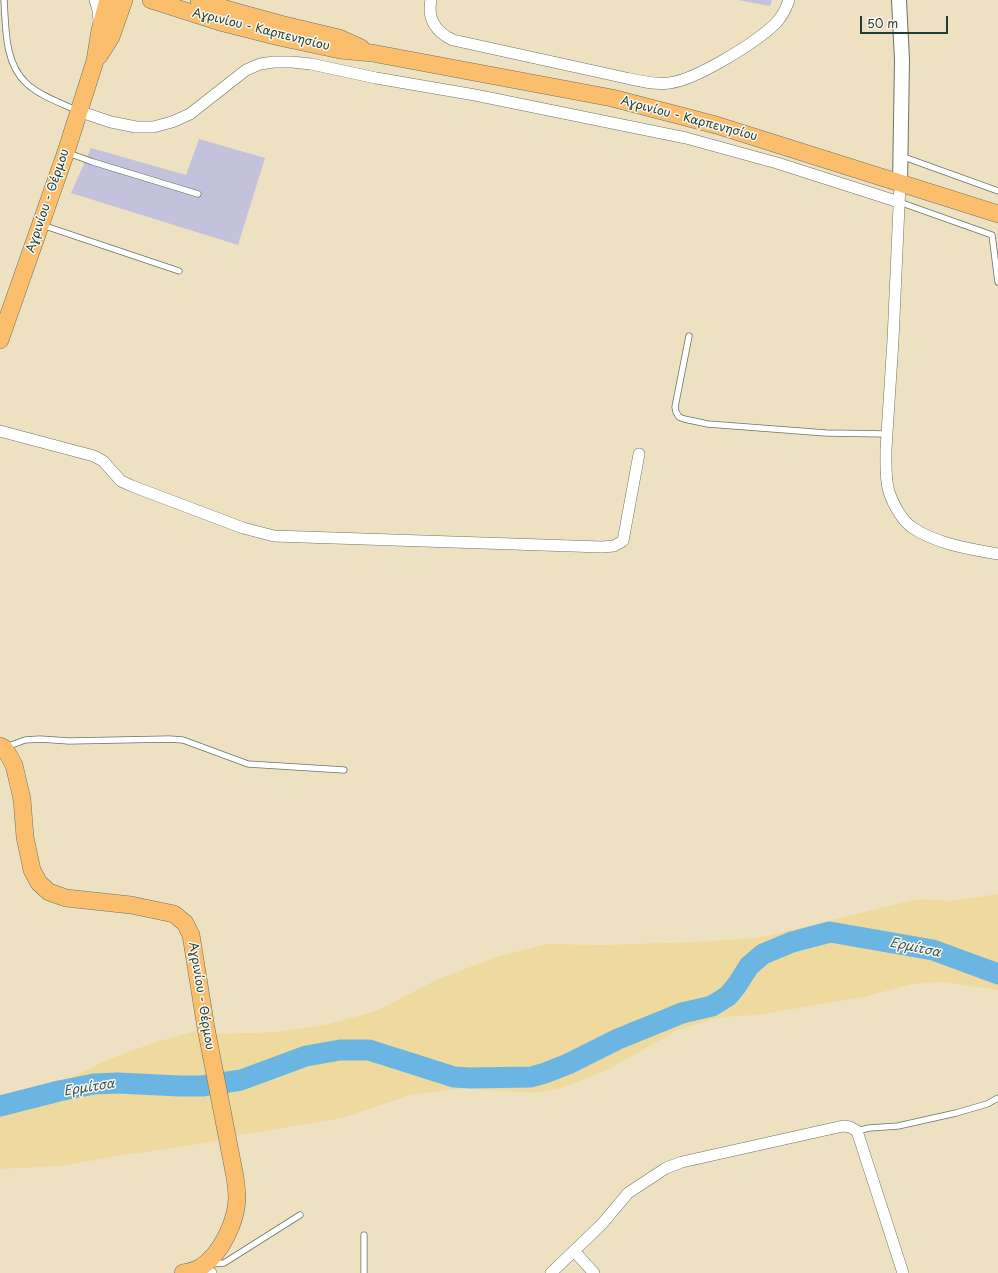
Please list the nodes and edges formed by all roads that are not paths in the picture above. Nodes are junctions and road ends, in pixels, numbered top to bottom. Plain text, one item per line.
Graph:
1 (4, 0) edge
2 (95, 0) edge
3 (108, 0) edge
4 (124, 0) edge
5 (151, 0) edge
6 (199, 0) edge
7 (431, 0) edge
8 (789, 0) edge
9 (900, 0) edge
10 (100, 30) junction
11 (372, 53) junction
12 (95, 61) junction
13 (78, 111) junction
14 (66, 152) junction
15 (901, 156) junction
16 (900, 184) junction
17 (998, 191) edge
18 (198, 194) dead end
19 (899, 202) junction
20 (998, 214) edge
21 (40, 224) junction
22 (995, 236) edge
23 (179, 270) dead end
24 (998, 282) edge
25 (689, 336) dead end
26 (0, 340) edge
27 (0, 431) edge
28 (887, 434) junction
29 (639, 454) dead end
30 (998, 554) edge
31 (2, 747) edge
32 (344, 770) dead end
33 (998, 1098) edge
34 (857, 1131) junction
35 (300, 1215) dead end
36 (364, 1235) dead end
37 (574, 1251) junction
38 (205, 1268) edge
39 (183, 1273) edge
40 (364, 1273) edge
41 (550, 1273) edge
42 (594, 1273) edge
43 (903, 1273) edge

1 - 13 lane
2 - 10 street
3 - 10 main road, Αγρινίου - Θέρμου
4 - 12 main road, Αγρινίου - Θέρμου
5 - 11 main road, Αγρινίου - Καρπενησίου
6 - 11 main road, Αγρινίου - Καρπενησίου
7 - 8 street
9 - 15 street
10 - 12 main road, Αγρινίου - Θέρμου
11 - 16 main road, Αγρινίου - Καρπενησίου
12 - 13 main road, Αγρινίου - Θέρμου
13 - 14 main road, Αγρινίου - Θέρμου
13 - 19 street
14 - 18 lane
14 - 21 main road, Αγρινίου - Θέρμου
15 - 16 street
15 - 17 lane
16 - 19 street
16 - 20 main road, Αγρινίου - Καρπενησίου
19 - 22 lane
19 - 28 street
21 - 23 lane
21 - 26 main road, Αγρινίου - Θέρμου
22 - 24 lane
25 - 28 lane
27 - 29 street
28 - 30 street
31 - 32 lane
31 - 38 main road, Αγρινίου - Θέρμου
33 - 34 lane
34 - 37 street
34 - 43 street
35 - 38 lane
36 - 40 lane
37 - 41 street
37 - 42 street
38 - 39 main road

